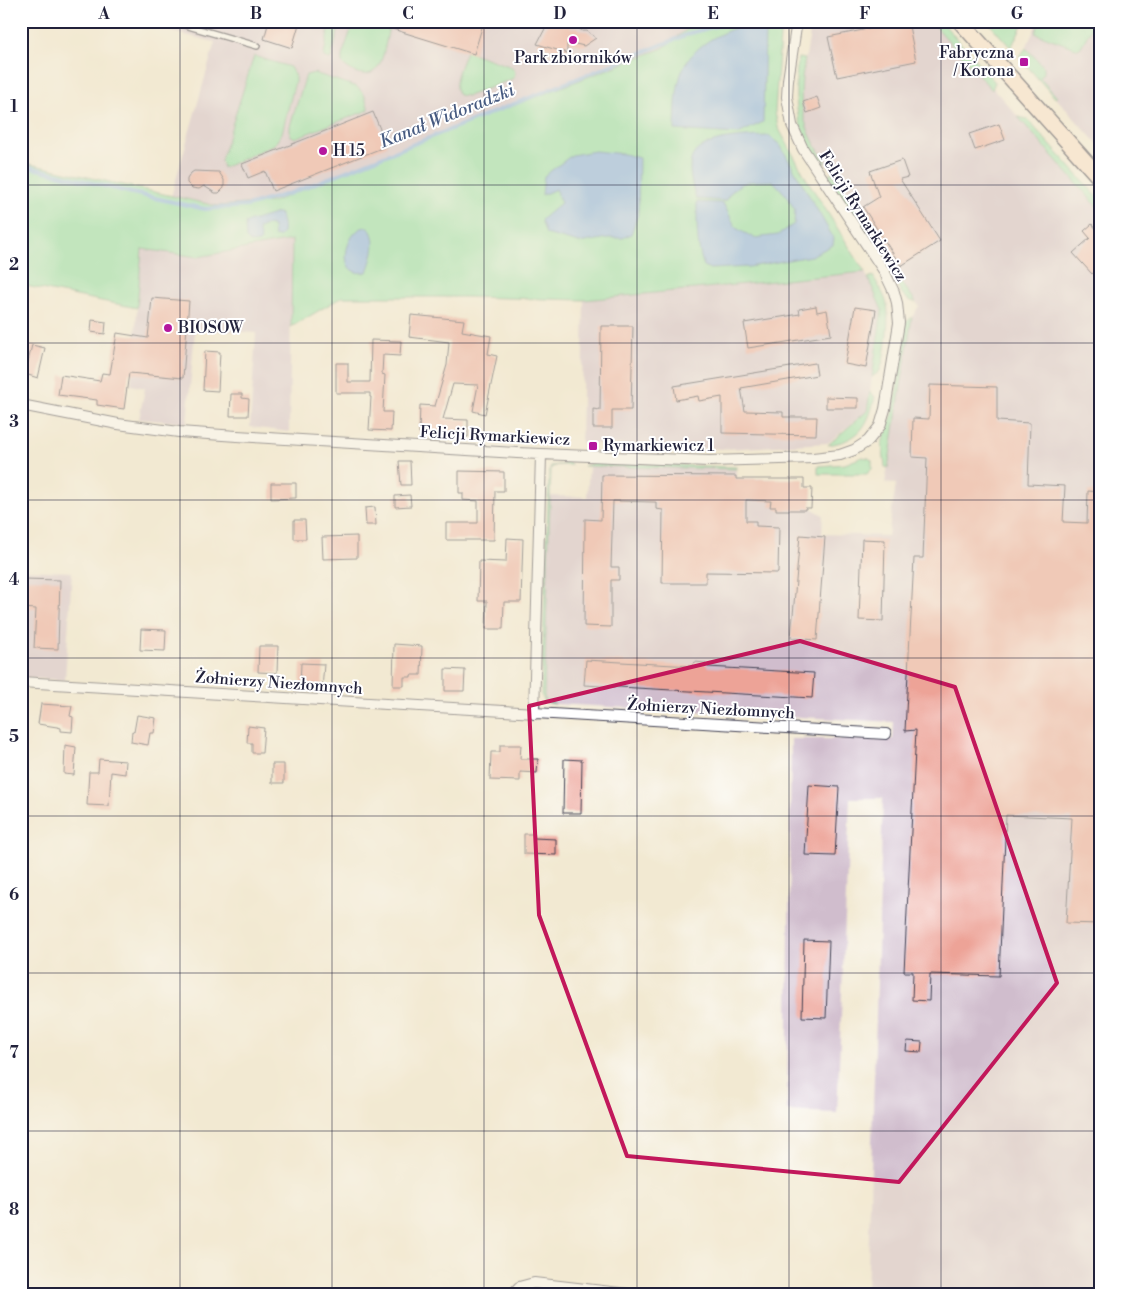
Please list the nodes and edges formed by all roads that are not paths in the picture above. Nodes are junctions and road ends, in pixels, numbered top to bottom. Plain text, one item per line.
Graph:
1 (171, 21) edge
2 (797, 21) edge
3 (960, 21) edge
4 (257, 46) dead end
5 (1100, 178) edge
6 (21, 405) edge
7 (540, 454) junction
8 (21, 682) edge
9 (534, 714) junction
10 (886, 734) dead end
11 (512, 1295) edge
12 (636, 1295) edge

1 - 4 lane
2 - 7 street, Felicji Rymarkiewicz
3 - 5 street
6 - 7 street, Felicji Rymarkiewicz
7 - 9 street
8 - 9 street, Żołnierzy Niezłomnych
9 - 10 street, Żołnierzy Niezłomnych
11 - 12 street

